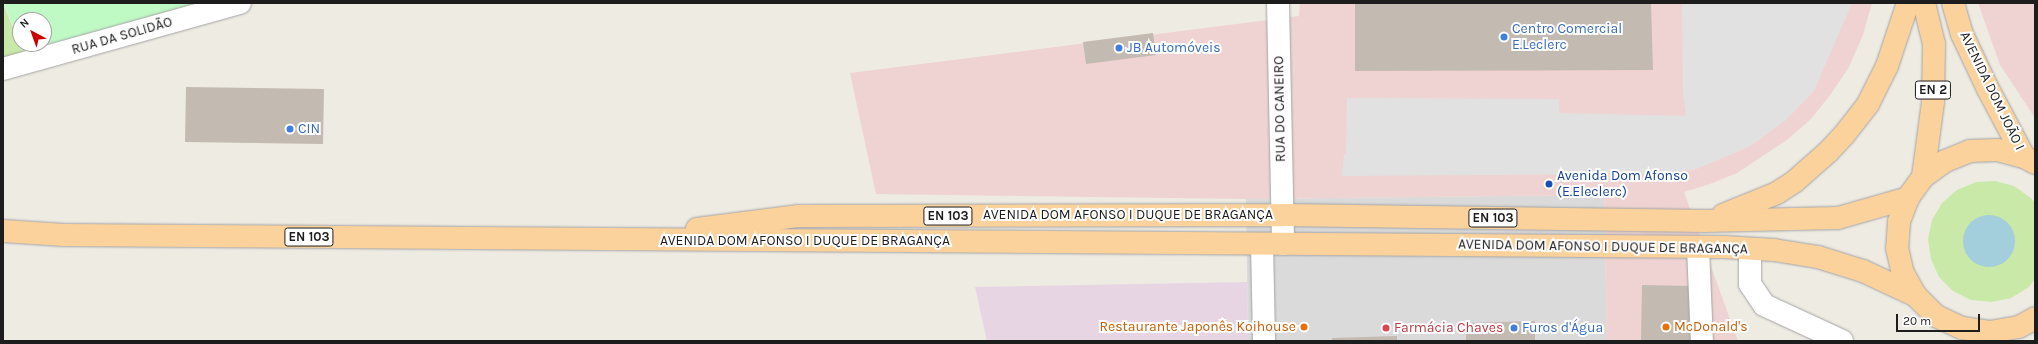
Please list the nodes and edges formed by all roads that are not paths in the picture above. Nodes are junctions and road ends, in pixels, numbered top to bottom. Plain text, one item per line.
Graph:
1 (240, 3) edge
2 (1278, 3) edge
3 (1908, 3) edge
4 (1924, 3) edge
5 (1953, 3) edge
6 (3, 69) edge
7 (2029, 160) edge
8 (1923, 177) junction
9 (1908, 198) junction
10 (1282, 215) junction
11 (1705, 221) junction
12 (3, 231) edge
13 (615, 240) junction
14 (1272, 244) junction
15 (1698, 247) junction
16 (1750, 248) junction
17 (1915, 296) junction
18 (1936, 316) junction
19 (2035, 318) edge
20 (1264, 341) edge
21 (1702, 341) edge
22 (1842, 341) edge
23 (1957, 341) edge

1 - 6 street, RUA DA SOLIDÃO
2 - 10 street, RUA DO CANEIRO
3 - 11 main road, AVENIDA DOM AFONSO I DUQUE DE BRAGANÇA
4 - 8 main road, EN 2
5 - 7 main road, AVENIDA DOM JOÃO I / EN 2
7 - 8 main road, EN 2
8 - 9 main road, EN 2
9 - 11 main road, AVENIDA DOM AFONSO I DUQUE DE BRAGANÇA / EN 103
9 - 17 main road, EN 2
10 - 11 main road, AVENIDA DOM AFONSO I DUQUE DE BRAGANÇA / EN 103
10 - 13 main road, AVENIDA DOM AFONSO I DUQUE DE BRAGANÇA / EN 103
10 - 14 street, AVENIDA DOM AFONSO I DUQUE DE BRAGANÇA
12 - 13 main road, AVENIDA DOM AFONSO I DUQUE DE BRAGANÇA / EN 103
13 - 14 main road, AVENIDA DOM AFONSO I DUQUE DE BRAGANÇA / EN 103
14 - 15 main road, AVENIDA DOM AFONSO I DUQUE DE BRAGANÇA / EN 103
14 - 20 street
15 - 16 main road, AVENIDA DOM AFONSO I DUQUE DE BRAGANÇA / EN 103
15 - 21 street
16 - 17 main road, AVENIDA DOM AFONSO I DUQUE DE BRAGANÇA / EN 103
16 - 22 street
17 - 18 main road, EN 2
18 - 19 main road, EN 2
18 - 23 main road, EN 2

